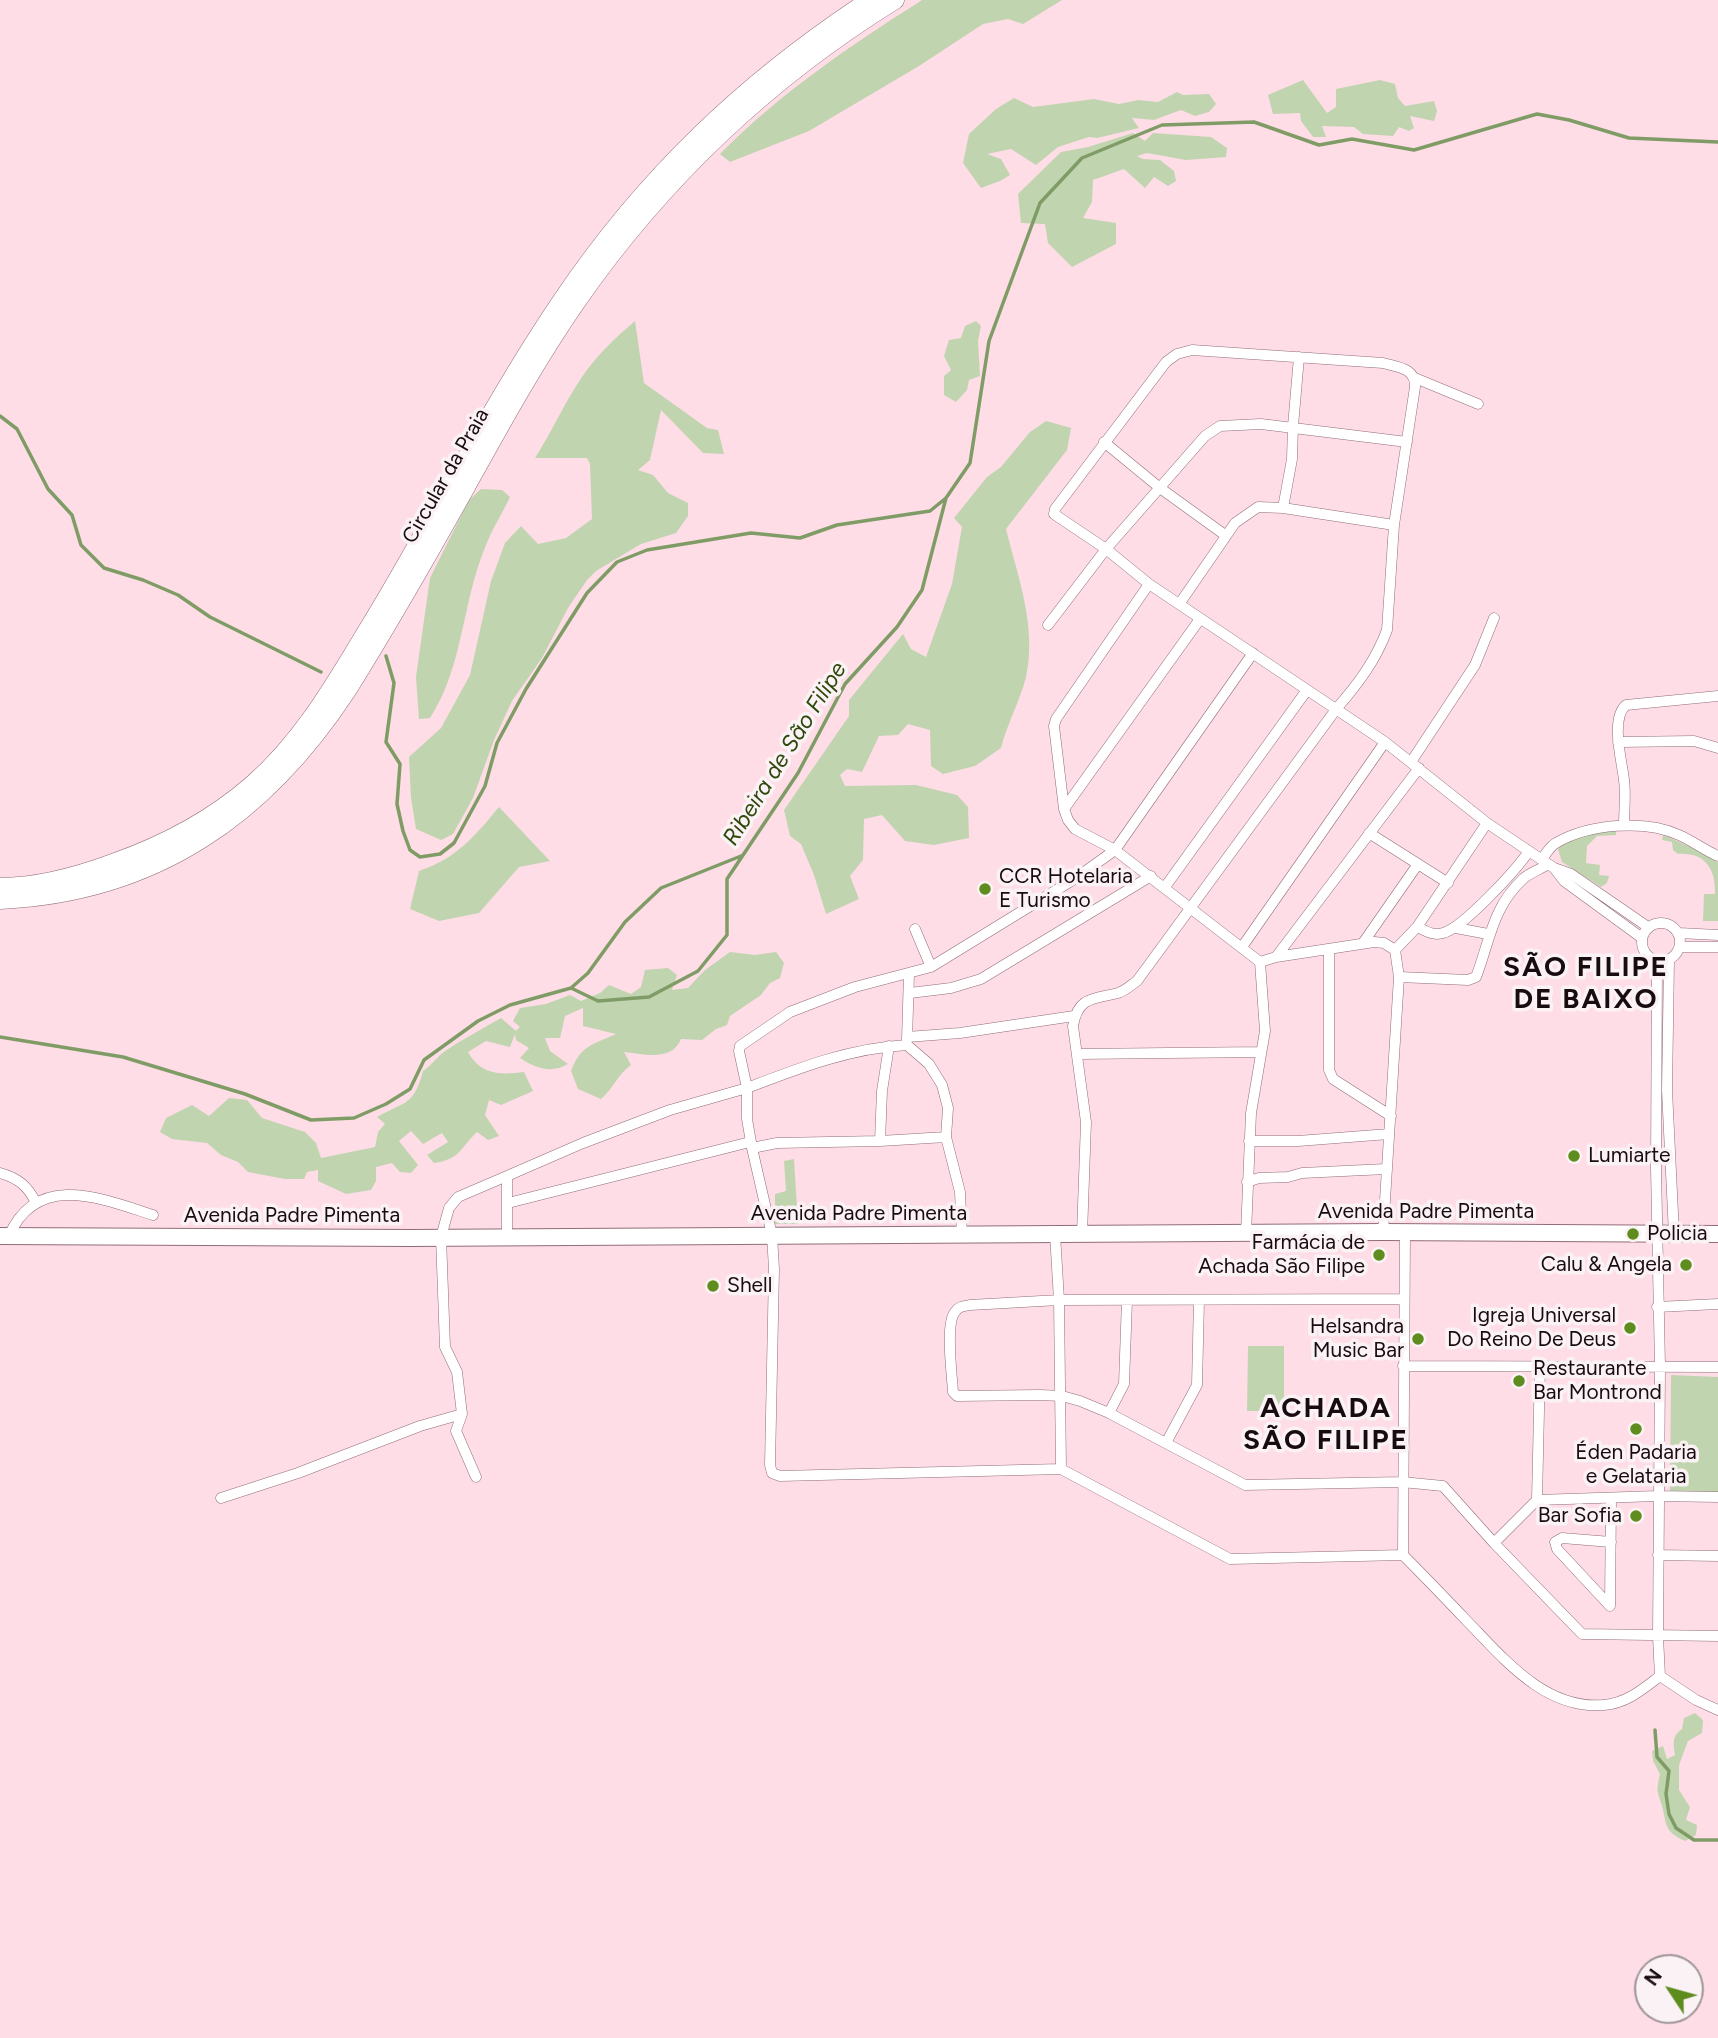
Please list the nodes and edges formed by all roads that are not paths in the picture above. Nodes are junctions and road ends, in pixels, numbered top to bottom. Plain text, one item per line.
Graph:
1 (870, 0) edge
2 (895, 0) edge
3 (1299, 357) junction
4 (1415, 378) junction
5 (1478, 404) dead end
6 (1293, 426) junction
7 (1104, 442) junction
8 (1407, 442) junction
9 (1160, 488) junction
10 (1283, 508) junction
11 (1394, 525) junction
12 (1225, 535) junction
13 (1106, 549) junction
14 (1149, 584) junction
15 (1180, 603) junction
16 (1494, 618) dead end
17 (1200, 619) junction
18 (1048, 625) dead end
19 (1253, 653) junction
20 (1307, 690) junction
21 (1718, 696) edge
22 (1337, 708) junction
23 (1385, 742) junction
24 (1618, 742) junction
25 (1718, 748) edge
26 (1415, 765) junction
27 (1064, 809) junction
28 (1487, 823) junction
29 (1623, 825) junction
30 (1369, 833) junction
31 (1115, 850) junction
32 (1529, 850) junction
33 (1718, 856) edge
34 (1418, 864) junction
35 (1548, 864) junction
36 (1150, 876) junction
37 (1448, 883) junction
38 (0, 887) edge
39 (1165, 887) junction
40 (0, 900) edge
41 (1191, 906) junction
42 (1418, 927) junction
43 (1648, 927) junction
44 (1456, 928) junction
45 (915, 929) dead end
46 (1679, 933) junction
47 (1488, 934) junction
48 (1718, 935) edge
49 (1642, 938) junction
50 (1363, 943) junction
51 (1242, 947) junction
52 (1680, 947) junction
53 (1718, 947) edge
54 (1329, 949) junction
55 (1395, 950) junction
56 (1276, 957) junction
57 (1669, 960) junction
58 (1657, 961) junction
59 (1260, 962) junction
60 (931, 967) junction
61 (909, 974) junction
62 (1399, 977) junction
63 (910, 993) junction
64 (1074, 1016) junction
65 (907, 1041) junction
66 (889, 1046) junction
67 (1261, 1052) junction
68 (1077, 1054) junction
69 (747, 1088) junction
70 (1391, 1116) junction
71 (1389, 1134) junction
72 (946, 1136) junction
73 (1249, 1141) junction
74 (880, 1142) junction
75 (751, 1145) junction
76 (1385, 1169) junction
77 (0, 1173) edge
78 (507, 1176) junction
79 (1247, 1182) junction
80 (36, 1203) junction
81 (508, 1203) junction
82 (153, 1214) dead end
83 (1383, 1232) junction
84 (1405, 1233) junction
85 (1055, 1234) junction
86 (1082, 1234) junction
87 (1246, 1234) junction
88 (1666, 1234) junction
89 (1718, 1234) edge
90 (772, 1235) junction
91 (962, 1235) junction
92 (5, 1236) edge
93 (440, 1237) junction
94 (507, 1237) junction
95 (1404, 1299) junction
96 (1059, 1300) junction
97 (1127, 1300) junction
98 (1199, 1300) junction
99 (1718, 1304) edge
100 (1657, 1307) junction
101 (1403, 1366) junction
102 (1540, 1366) junction
103 (1660, 1367) junction
104 (1718, 1367) edge
105 (1062, 1396) junction
106 (1109, 1413) junction
107 (461, 1414) junction
108 (1166, 1443) junction
109 (1061, 1469) junction
110 (475, 1477) dead end
111 (1402, 1482) junction
112 (1658, 1496) junction
113 (1718, 1497) edge
114 (221, 1498) dead end
115 (1611, 1499) junction
116 (1537, 1500) junction
117 (1611, 1542) junction
118 (1494, 1543) junction
119 (1404, 1555) junction
120 (1658, 1555) junction
121 (1718, 1556) edge
122 (1718, 1636) edge
123 (1658, 1637) junction
124 (1660, 1676) junction
125 (1718, 1710) edge

1 - 38 highway, Circular da Praia
2 - 40 highway, Circular da Praia
3 - 4 street
3 - 6 street
3 - 7 street
4 - 5 street
4 - 8 street
6 - 8 street
6 - 9 street
6 - 10 street
7 - 9 street
7 - 13 street
8 - 11 street
9 - 12 street
9 - 13 street
10 - 11 street
10 - 12 street
11 - 22 street
12 - 15 street
13 - 14 street
13 - 18 street
14 - 15 street
14 - 27 street
15 - 17 street
16 - 26 street
17 - 19 street
17 - 27 street
19 - 20 street
19 - 31 street
20 - 22 street
20 - 39 street
21 - 24 street
22 - 23 street
22 - 41 street
23 - 26 street
23 - 51 street
24 - 25 street
24 - 29 street
26 - 28 street
26 - 30 street
27 - 31 street
28 - 32 street
28 - 37 street
29 - 33 street
29 - 35 street
30 - 34 street
30 - 56 street
31 - 36 street
31 - 60 street
32 - 35 street
32 - 44 street
34 - 37 street
34 - 50 street
35 - 43 street
35 - 47 street
35 - 49 street
36 - 39 street
36 - 63 street
37 - 42 street
39 - 41 street
41 - 51 street
41 - 64 street
42 - 44 street
42 - 55 street
43 - 46 street
43 - 49 street
44 - 47 street
45 - 60 street
46 - 48 street
46 - 52 street
47 - 62 street
49 - 58 street
50 - 54 street
50 - 55 street
51 - 59 street
52 - 53 street
52 - 57 street
54 - 56 street
54 - 70 street
55 - 62 street
56 - 59 street
57 - 58 street
57 - 88 street
58 - 88 street
59 - 67 street
60 - 61 street
61 - 63 street
61 - 69 street
62 - 70 street
63 - 65 street
64 - 65 street
64 - 68 street
65 - 66 street
65 - 72 street
66 - 69 street
66 - 74 street
67 - 68 street
67 - 73 street
68 - 86 street
69 - 75 street
69 - 78 street
70 - 71 street
71 - 73 street
71 - 76 street
72 - 74 street
72 - 91 street
73 - 79 street
74 - 75 street
75 - 81 street
75 - 90 street
76 - 79 street
76 - 83 street
77 - 80 street
78 - 81 street
78 - 93 street
79 - 87 street
80 - 82 street
80 - 92 street
81 - 94 street
83 - 84 main road, Avenida Padre Pimenta
83 - 87 main road, Avenida Padre Pimenta
84 - 88 main road, Avenida Padre Pimenta
84 - 95 street
85 - 86 main road, Avenida Padre Pimenta
85 - 91 main road, Avenida Padre Pimenta
85 - 96 street
86 - 87 main road, Avenida Padre Pimenta
88 - 89 main road, Avenida Padre Pimenta
88 - 100 street
90 - 91 main road, Avenida Padre Pimenta
90 - 94 main road, Avenida Padre Pimenta
90 - 109 street
92 - 93 main road, Avenida Padre Pimenta
93 - 94 main road, Avenida Padre Pimenta
93 - 107 street
95 - 98 street
95 - 101 street
96 - 97 street
96 - 105 street
96 - 105 street
97 - 98 street
97 - 106 street
98 - 108 street
99 - 100 street
100 - 103 street
101 - 102 street
101 - 111 street
102 - 103 street
102 - 116 street
103 - 104 street
103 - 112 street
105 - 106 street
105 - 109 street
106 - 108 street
107 - 110 street
107 - 114 street
108 - 111 street
109 - 119 street
111 - 118 street
111 - 119 street
112 - 113 street
112 - 115 street
112 - 120 street
115 - 116 street
115 - 117 street
116 - 118 street
117 - 117 street
118 - 123 street
119 - 124 street
120 - 121 street
120 - 123 street
122 - 123 street
123 - 124 street
124 - 125 street

